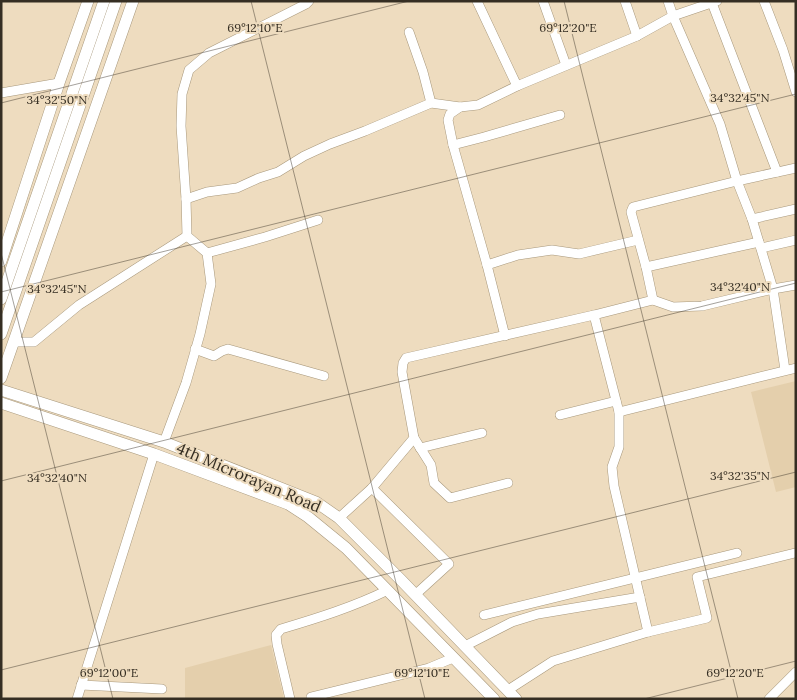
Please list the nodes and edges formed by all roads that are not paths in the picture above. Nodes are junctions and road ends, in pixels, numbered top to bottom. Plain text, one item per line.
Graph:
1 (88, 1) edge
2 (104, 1) edge
3 (116, 1) edge
4 (133, 1) edge
5 (309, 1) edge
6 (477, 1) edge
7 (542, 1) edge
8 (625, 1) edge
9 (668, 1) edge
10 (764, 1) edge
11 (715, 2) edge
12 (674, 16) junction
13 (409, 32) dead end
14 (637, 36) junction
15 (566, 65) junction
16 (59, 82) junction
17 (517, 86) junction
18 (796, 92) edge
19 (1, 93) edge
20 (431, 103) junction
21 (460, 107) junction
22 (560, 115) dead end
23 (453, 144) junction
24 (796, 168) edge
25 (777, 172) junction
26 (737, 181) junction
27 (186, 199) junction
28 (796, 209) edge
29 (752, 219) junction
30 (318, 220) dead end
31 (187, 236) junction
32 (638, 240) junction
33 (796, 240) edge
34 (760, 245) junction
35 (207, 253) junction
36 (1, 261) edge
37 (487, 266) junction
38 (646, 267) junction
39 (796, 285) edge
40 (773, 289) junction
41 (1, 299) edge
42 (653, 300) junction
43 (594, 315) junction
44 (1, 334) edge
45 (505, 336) junction
46 (14, 342) junction
47 (195, 349) junction
48 (796, 368) edge
49 (785, 370) junction
50 (324, 376) dead end
51 (1, 378) edge
52 (1, 390) edge
53 (616, 401) junction
54 (1, 402) edge
55 (619, 412) junction
56 (560, 415) dead end
57 (482, 433) dead end
58 (414, 438) junction
59 (164, 442) junction
60 (420, 448) junction
61 (154, 454) junction
62 (243, 472) junction
63 (508, 483) dead end
64 (240, 486) junction
65 (372, 488) junction
66 (339, 518) junction
67 (737, 553) dead end
68 (795, 553) edge
69 (636, 578) junction
70 (388, 590) junction
71 (415, 595) junction
72 (640, 597) junction
73 (484, 615) dead end
74 (648, 632) junction
75 (469, 650) junction
76 (457, 662) junction
77 (796, 672) edge
78 (81, 685) junction
79 (162, 689) dead end
80 (512, 694) edge
81 (311, 697) dead end
82 (77, 699) edge
83 (290, 699) edge
84 (494, 699) edge
85 (769, 699) edge

1 - 16 main road
2 - 41 main road
3 - 44 main road
4 - 46 main road
5 - 27 street
6 - 17 street
7 - 15 street
8 - 14 street
9 - 12 street
10 - 18 street
11 - 12 street
11 - 25 street
12 - 14 street
12 - 26 street
13 - 20 street
14 - 15 street
15 - 17 street
16 - 19 street
16 - 36 main road
17 - 21 street
20 - 21 street
20 - 27 street
21 - 23 street
22 - 23 street
23 - 37 street
24 - 25 street
25 - 26 street
26 - 29 street
26 - 32 street
27 - 31 street
28 - 29 street
29 - 34 street
30 - 35 street
31 - 35 street
31 - 46 street
32 - 37 street
32 - 38 street
33 - 34 street
34 - 38 street
34 - 40 street
35 - 47 street
37 - 45 street
38 - 42 street
39 - 40 street
40 - 42 street
40 - 49 street
42 - 43 street
43 - 45 street
43 - 53 street
45 - 58 street
46 - 51 main road
47 - 50 street
47 - 59 street
48 - 49 street
49 - 55 street
52 - 59 main road, 4th Microrayan Road
53 - 55 street
53 - 56 street
54 - 61 main road, 4th Microrayan Road
55 - 69 street
57 - 60 street
58 - 60 street
58 - 65 street
59 - 62 main road, 4th Microrayan Road
60 - 63 street
61 - 64 main road, 4th Microrayan Road
61 - 78 street
62 - 64 main road
62 - 66 main road, 4th Microrayan Road
64 - 70 main road, 4th Microrayan Road
65 - 66 street
65 - 71 street
66 - 71 main road, 4th Microrayan Road
67 - 69 street
68 - 74 street
69 - 72 street
69 - 73 street
70 - 76 main road, 4th Microrayan Road
70 - 83 street
71 - 75 main road, 4th Microrayan Road
72 - 74 street
72 - 75 street
74 - 80 street
75 - 76 main road
75 - 80 main road, 4th Microrayan Road
76 - 81 street
76 - 84 main road, 4th Microrayan Road
77 - 85 street
78 - 79 street
78 - 82 street

